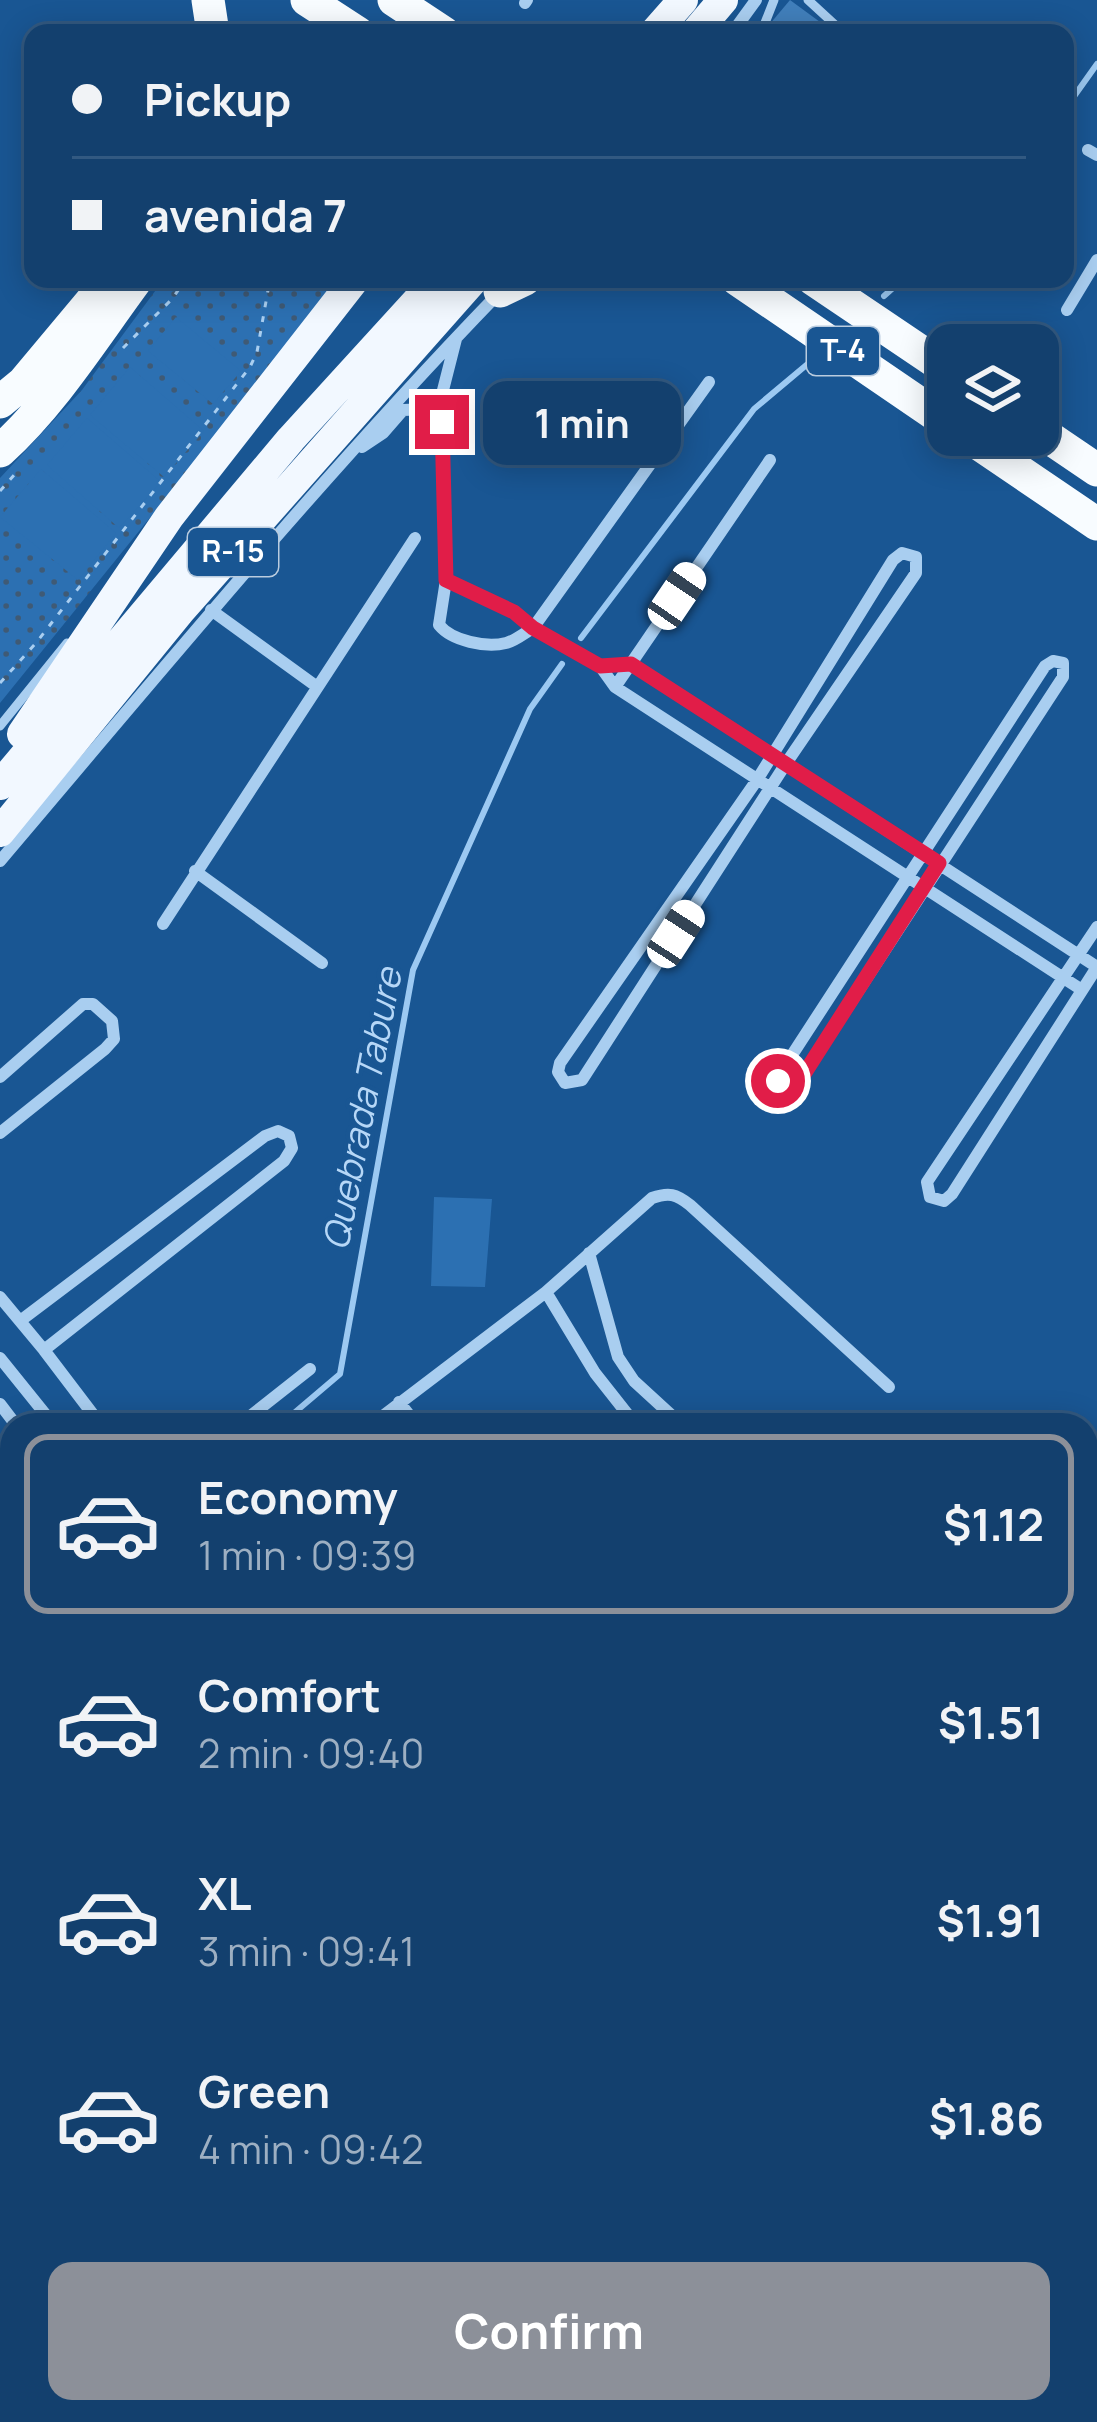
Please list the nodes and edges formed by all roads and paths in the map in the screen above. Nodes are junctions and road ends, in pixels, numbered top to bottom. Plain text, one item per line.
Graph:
1 (307, 0) edge
2 (394, 0) edge
3 (667, 0) edge
4 (683, 0) edge
5 (723, 0) edge
6 (808, 0) edge
7 (344, 24) edge
8 (430, 24) edge
9 (647, 24) edge
10 (662, 24) edge
11 (703, 24) edge
12 (834, 24) edge
13 (1097, 260) edge
14 (102, 288) edge
15 (130, 288) edge
16 (268, 288) edge
17 (348, 288) edge
18 (429, 288) edge
19 (497, 288) edge
20 (498, 288) edge
21 (750, 288) edge
22 (826, 288) edge
23 (1067, 310) dead end
24 (458, 335) junction
25 (927, 356) edge
26 (709, 382) dead end
27 (0, 402) edge
28 (927, 409) edge
29 (442, 422) junction
30 (1059, 444) edge
31 (0, 451) edge
32 (997, 456) edge
33 (770, 460) dead end
34 (342, 462) junction
35 (1097, 470) edge
36 (169, 518) junction
37 (1097, 524) edge
38 (415, 538) dead end
39 (446, 580) junction
40 (211, 610) junction
41 (533, 628) junction
42 (631, 664) junction
43 (600, 666) junction
44 (0, 683) edge
45 (316, 686) junction
46 (615, 687) junction
47 (1010, 721) junction
48 (0, 726) edge
49 (1027, 732) junction
50 (772, 756) junction
51 (785, 765) junction
52 (0, 768) edge
53 (757, 780) junction
54 (0, 785) edge
55 (770, 788) junction
56 (0, 832) edge
57 (926, 855) junction
58 (0, 861) edge
59 (939, 863) junction
60 (195, 872) junction
61 (910, 879) junction
62 (923, 889) junction
63 (163, 924) dead end
64 (1097, 927) edge
65 (1079, 955) junction
66 (322, 963) dead end
67 (1097, 967) edge
68 (1064, 978) junction
69 (1082, 990) junction
70 (0, 1077) edge
71 (0, 1133) edge
72 (589, 1253) junction
73 (546, 1292) junction
74 (0, 1297) edge
75 (20, 1321) junction
76 (44, 1351) junction
77 (0, 1358) edge
78 (310, 1369) dead end
79 (889, 1388) dead end
80 (399, 1402) junction
81 (44, 1413) edge
82 (92, 1413) edge
83 (253, 1413) edge
84 (386, 1413) edge
85 (408, 1413) edge
86 (627, 1413) edge
87 (669, 1413) edge

1 - 7 highway
2 - 8 highway
3 - 9 street
4 - 10 main road
5 - 11 main road
6 - 12 lane
13 - 23 street
14 - 27 highway
15 - 31 highway
16 - 44 path
17 - 36 main road
18 - 54 main road, R-15
19 - 56 main road, R-15
20 - 24 street
21 - 28 highway, T-4
22 - 25 highway, T-4
24 - 29 street
24 - 34 street
26 - 41 street
29 - 34 street
29 - 39 street
30 - 35 highway
32 - 37 highway
33 - 42 street
34 - 40 street
36 - 48 lane
36 - 52 main road
38 - 45 street
39 - 41 street
39 - 41 street
40 - 45 street
40 - 58 street
41 - 43 street
42 - 43 street
42 - 46 street
42 - 50 street
43 - 46 street
45 - 60 street
46 - 53 street
47 - 49 street
47 - 49 street
47 - 57 street
49 - 59 street
50 - 51 street
50 - 51 street
50 - 53 street
51 - 55 street
51 - 57 street
53 - 55 street
53 - 55 street
55 - 61 street
57 - 59 street
57 - 61 street
59 - 62 street
59 - 65 street
60 - 63 street
60 - 66 street
61 - 62 street
61 - 62 street
62 - 68 street
64 - 65 street
65 - 67 street
65 - 68 street
67 - 69 street
68 - 69 street
68 - 69 street
70 - 71 street
72 - 73 street
72 - 79 street
72 - 87 street
73 - 80 street
73 - 86 street
74 - 75 street
75 - 76 street
75 - 76 street
76 - 82 street
77 - 81 street
78 - 83 street
80 - 84 street
80 - 85 street

